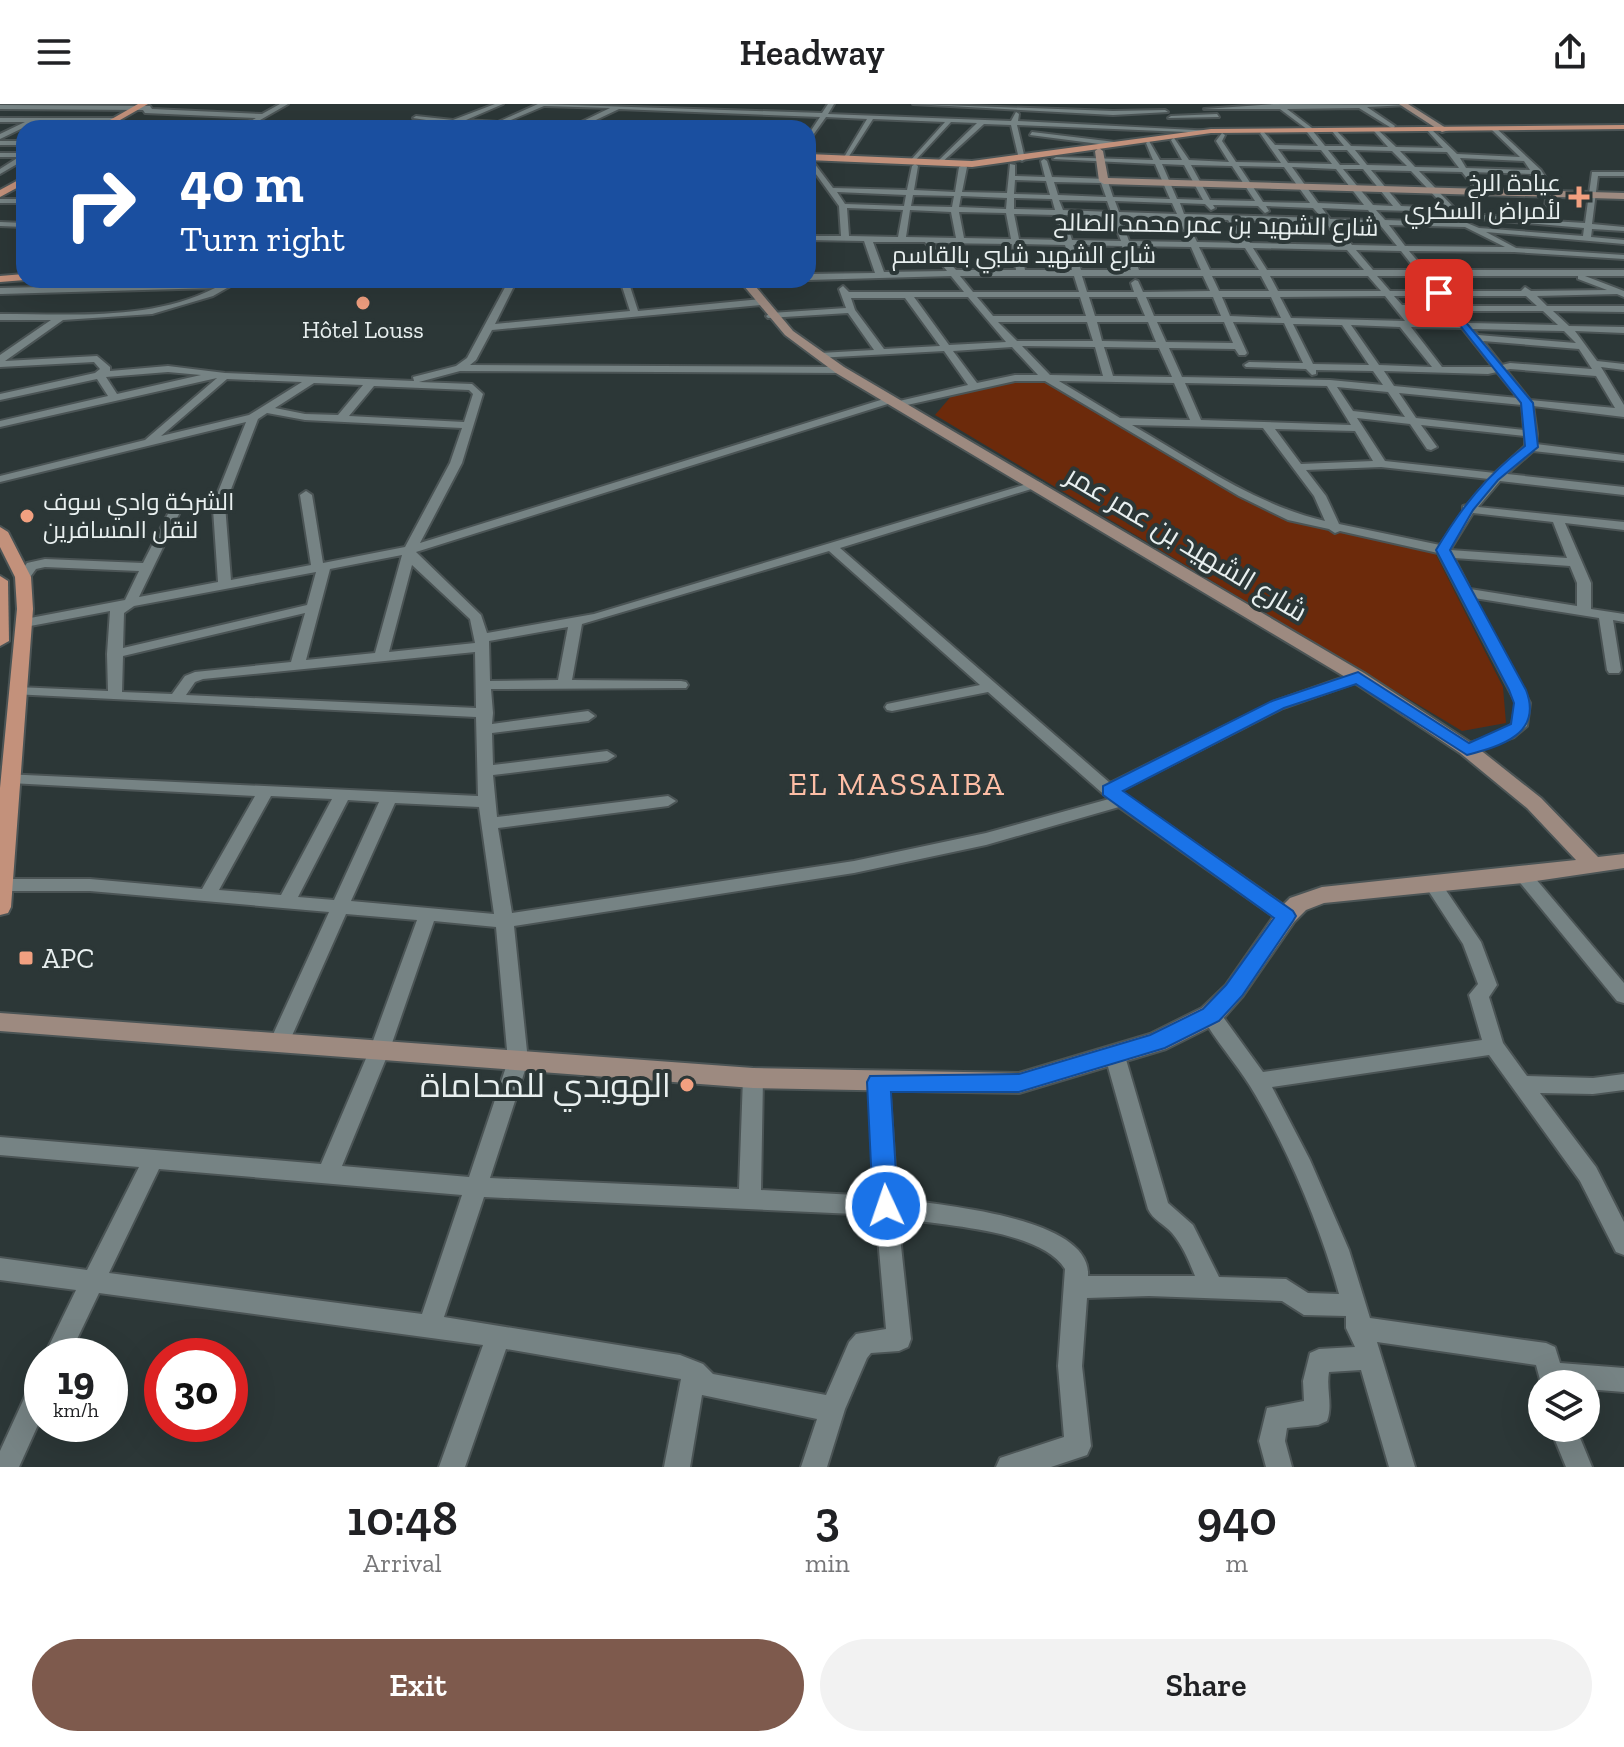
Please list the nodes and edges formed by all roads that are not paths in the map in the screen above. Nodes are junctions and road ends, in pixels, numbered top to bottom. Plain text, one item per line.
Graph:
1 (232, 104) edge
2 (285, 104) edge
3 (500, 104) edge
4 (544, 104) edge
5 (794, 104) edge
6 (831, 104) edge
7 (873, 104) edge
8 (916, 104) edge
9 (925, 104) edge
10 (1104, 104) edge
11 (1158, 104) edge
12 (1404, 104) edge
13 (969, 105) edge
14 (1359, 105) edge
15 (124, 106) edge
16 (619, 106) junction
17 (641, 106) edge
18 (1019, 106) edge
19 (1279, 106) edge
20 (0, 107) edge
21 (18, 107) junction
22 (58, 107) junction
23 (146, 107) edge
24 (720, 107) edge
25 (1059, 107) edge
26 (1238, 108) junction
27 (1207, 109) dead end
28 (760, 113) junction
29 (1113, 113) junction
30 (214, 114) junction
31 (789, 114) junction
32 (1168, 115) junction
33 (264, 116) junction
34 (824, 116) junction
35 (0, 118) edge
36 (416, 118) dead end
37 (868, 118) junction
38 (33, 120) junction
39 (85, 120) edge
40 (124, 120) edge
41 (203, 120) edge
42 (256, 120) edge
43 (443, 120) edge
44 (459, 120) edge
45 (504, 120) edge
46 (590, 120) edge
47 (754, 120) edge
48 (919, 120) junction
49 (949, 121) junction
50 (964, 122) junction
51 (981, 123) junction
52 (1255, 123) dead end
53 (1393, 127) junction
54 (816, 128) edge
55 (1014, 128) junction
56 (1127, 128) junction
57 (1443, 128) junction
58 (1624, 128) edge
59 (16, 129) edge
60 (975, 129) junction
61 (1494, 129) junction
62 (1310, 130) junction
63 (1430, 130) junction
64 (0, 131) edge
65 (12, 131) junction
66 (16, 131) edge
67 (1335, 131) junction
68 (1377, 131) junction
69 (1188, 132) junction
70 (1264, 132) junction
71 (1209, 134) junction
72 (1222, 135) junction
73 (0, 140) edge
74 (1174, 140) junction
75 (1149, 143) junction
76 (1115, 144) junction
77 (1273, 147) junction
78 (1322, 147) junction
79 (1350, 148) junction
80 (1395, 149) junction
81 (1448, 150) junction
82 (1098, 156) junction
83 (1455, 156) junction
84 (816, 159) edge
85 (816, 159) edge
86 (846, 159) junction
87 (1022, 159) junction
88 (1526, 159) junction
89 (1044, 161) junction
90 (939, 163) junction
91 (1159, 163) junction
92 (1186, 163) junction
93 (914, 164) junction
94 (1236, 164) junction
95 (1012, 165) junction
96 (1287, 165) junction
97 (1337, 166) junction
98 (1365, 166) junction
99 (963, 167) junction
100 (1413, 168) junction
101 (816, 169) edge
102 (1465, 169) junction
103 (1538, 172) junction
104 (1624, 174) edge
105 (1012, 178) junction
106 (16, 179) edge
107 (1048, 179) junction
108 (1104, 181) junction
109 (1168, 182) junction
110 (1197, 183) junction
111 (1249, 184) junction
112 (1301, 185) junction
113 (1352, 186) junction
114 (1381, 187) junction
115 (1433, 188) junction
116 (1477, 189) junction
117 (832, 190) junction
118 (1551, 192) junction
119 (1, 193) edge
120 (910, 193) junction
121 (1593, 193) junction
122 (959, 195) junction
123 (1624, 196) edge
124 (1011, 197) junction
125 (1057, 199) junction
126 (1110, 201) junction
127 (1176, 202) junction
128 (1208, 203) junction
129 (1261, 204) junction
130 (843, 206) junction
131 (1316, 206) junction
132 (1368, 207) junction
133 (907, 208) junction
134 (1399, 208) junction
135 (955, 210) junction
136 (1010, 212) junction
137 (1454, 212) junction
138 (1060, 214) junction
139 (1115, 215) junction
140 (1182, 217) junction
141 (1216, 218) junction
142 (1231, 218) junction
143 (1271, 220) junction
144 (1282, 220) junction
145 (1328, 221) junction
146 (1547, 222) junction
147 (1380, 223) junction
148 (1586, 225) junction
149 (1472, 227) junction
150 (1624, 229) edge
151 (816, 238) edge
152 (1587, 238) junction
153 (845, 239) junction
154 (868, 240) junction
155 (901, 240) junction
156 (927, 240) junction
157 (961, 241) junction
158 (1014, 241) junction
159 (1624, 242) edge
160 (1068, 243) junction
161 (1124, 244) junction
162 (1194, 245) junction
163 (1248, 246) junction
164 (1299, 246) junction
165 (1350, 247) junction
166 (1400, 247) junction
167 (1484, 249) junction
168 (1514, 250) junction
169 (1588, 254) junction
170 (1305, 255) dead end
171 (1624, 257) edge
172 (1311, 264) dead end
173 (954, 273) junction
174 (1021, 273) junction
175 (1077, 273) junction
176 (1371, 273) junction
177 (1423, 273) junction
178 (1509, 273) junction
179 (1571, 273) junction
180 (1624, 273) edge
181 (1134, 274) junction
182 (1207, 274) junction
183 (1265, 274) junction
184 (1318, 274) junction
185 (881, 276) junction
186 (816, 277) edge
187 (843, 277) junction
188 (222, 288) edge
189 (509, 288) edge
190 (627, 288) edge
191 (750, 288) edge
192 (968, 292) junction
193 (1139, 292) junction
194 (1275, 292) junction
195 (1328, 292) junction
196 (1084, 293) junction
197 (1215, 293) junction
198 (1387, 293) junction
199 (1439, 293) junction
200 (1528, 293) junction
201 (1623, 293) edge
202 (907, 294) junction
203 (844, 295) junction
204 (1400, 308) junction
205 (766, 309) junction
206 (1451, 309) junction
207 (1624, 309) edge
208 (851, 310) junction
209 (1545, 310) junction
210 (635, 314) junction
211 (63, 316) junction
212 (0, 317) edge
213 (990, 319) junction
214 (1091, 319) junction
215 (1152, 319) junction
216 (1226, 319) junction
217 (1287, 321) junction
218 (1345, 323) junction
219 (1409, 325) junction
220 (1464, 326) junction
221 (491, 327) junction
222 (1565, 327) junction
223 (1624, 330) edge
224 (1475, 338) junction
225 (1097, 343) junction
226 (1162, 344) junction
227 (1014, 345) junction
228 (1239, 346) junction
229 (1583, 346) junction
230 (947, 349) junction
231 (881, 352) junction
232 (820, 356) junction
233 (55, 361) junction
234 (0, 362) edge
235 (1249, 365) junction
236 (1309, 366) junction
237 (1624, 367) edge
238 (460, 368) junction
239 (1375, 368) junction
240 (1499, 368) junction
241 (1598, 368) junction
242 (1439, 369) junction
243 (840, 370) junction
244 (99, 375) junction
245 (0, 376) edge
246 (221, 376) junction
247 (1047, 378) junction
248 (1109, 379) junction
249 (1179, 381) junction
250 (310, 382) junction
251 (1258, 382) junction
252 (1325, 383) junction
253 (396, 384) junction
254 (369, 385) junction
255 (974, 386) junction
256 (1391, 389) junction
257 (0, 397) edge
258 (114, 397) junction
259 (895, 402) junction
260 (1527, 403) junction
261 (268, 410) junction
262 (1624, 413) edge
263 (1349, 414) junction
264 (253, 417) junction
265 (341, 419) junction
266 (1414, 420) junction
267 (1118, 421) junction
268 (1197, 423) junction
269 (0, 424) edge
270 (469, 425) junction
271 (1267, 426) junction
272 (1358, 428) junction
273 (1532, 434) junction
274 (145, 444) junction
275 (1431, 447) dead end
276 (1531, 447) junction
277 (1624, 458) edge
278 (1381, 464) junction
279 (1299, 467) junction
280 (1494, 477) junction
281 (0, 479) edge
282 (1037, 484) junction
283 (1624, 491) edge
284 (306, 495) dead end
285 (219, 505) junction
286 (1467, 509) junction
287 (1558, 520) junction
288 (1624, 526) edge
289 (1335, 529) junction
290 (0, 532) edge
291 (832, 547) junction
292 (409, 552) junction
293 (1444, 552) junction
294 (1575, 562) junction
295 (146, 567) junction
296 (321, 568) junction
297 (23, 577) junction
298 (0, 583) edge
299 (225, 585) junction
300 (1465, 592) junction
301 (130, 603) junction
302 (311, 608) junction
303 (1584, 611) junction
304 (1605, 615) junction
305 (1624, 618) edge
306 (576, 622) junction
307 (25, 623) junction
308 (0, 641) edge
309 (482, 643) junction
310 (0, 650) edge
311 (114, 654) junction
312 (381, 657) junction
313 (0, 660) edge
314 (297, 666) junction
315 (1614, 670) dead end
316 (1358, 677) junction
317 (564, 684) junction
318 (485, 685) junction
319 (681, 685) dead end
320 (990, 687) junction
321 (17, 691) junction
322 (115, 696) junction
323 (176, 698) junction
324 (892, 707) dead end
325 (588, 716) dead end
326 (486, 721) junction
327 (1467, 749) junction
328 (607, 756) dead end
329 (486, 771) junction
330 (10, 778) junction
331 (266, 791) junction
332 (343, 794) junction
333 (1115, 796) junction
334 (389, 797) junction
335 (668, 801) dead end
336 (486, 802) junction
337 (488, 824) junction
338 (1615, 865) edge
339 (1523, 875) junction
340 (1433, 884) junction
341 (2, 885) junction
342 (207, 895) junction
343 (287, 901) junction
344 (340, 906) junction
345 (0, 907) edge
346 (428, 914) junction
347 (1286, 916) junction
348 (504, 921) junction
349 (1624, 996) edge
350 (1211, 1015) junction
351 (0, 1022) edge
352 (280, 1041) junction
353 (1494, 1046) junction
354 (380, 1049) junction
355 (1115, 1056) junction
356 (518, 1061) junction
357 (753, 1078) junction
358 (1258, 1081) junction
359 (879, 1082) junction
360 (1624, 1082) edge
361 (1522, 1084) junction
362 (0, 1146) edge
363 (153, 1160) junction
364 (328, 1173) junction
365 (476, 1187) junction
366 (750, 1199) junction
367 (886, 1206) junction
368 (1624, 1245) edge
369 (0, 1269) edge
370 (92, 1279) junction
371 (1211, 1286) junction
372 (1078, 1287) junction
373 (1356, 1317) junction
374 (429, 1328) junction
375 (498, 1336) junction
376 (64, 1338) edge
377 (1368, 1358) junction
378 (1550, 1370) edge
379 (694, 1373) junction
380 (1600, 1380) edge
381 (1624, 1380) edge
382 (833, 1409) junction
383 (24, 1428) edge
384 (1569, 1442) edge
385 (6, 1467) edge
386 (452, 1467) edge
387 (677, 1467) edge
388 (814, 1467) edge
389 (1009, 1467) edge
390 (1279, 1467) edge
391 (1402, 1467) edge
392 (1579, 1467) edge

1 - 30 street
2 - 33 street
3 - 44 street
4 - 16 street
4 - 45 street
5 - 31 street
6 - 34 street
7 - 37 street
8 - 9 street
9 - 13 street
9 - 48 street
10 - 29 street
11 - 32 street
12 - 14 street
12 - 57 street
13 - 18 street
13 - 50 street
14 - 19 street
14 - 53 street
15 - 22 street
15 - 23 street
16 - 17 street
16 - 46 street
17 - 24 street
18 - 25 street
18 - 55 street
19 - 26 street
19 - 62 street
20 - 21 street
21 - 22 street
21 - 35 street
22 - 38 street
23 - 30 street
23 - 40 main road
24 - 28 street
25 - 29 street
26 - 27 street
26 - 32 street
28 - 31 street
28 - 47 street
29 - 32 street
29 - 56 street
30 - 33 street
30 - 41 street
31 - 34 street
32 - 69 street
33 - 42 street
34 - 37 street
34 - 54 street
35 - 38 street
36 - 43 street
37 - 48 street
37 - 86 street
38 - 39 street
48 - 49 street
49 - 50 street
49 - 93 street
50 - 51 street
51 - 55 street
51 - 60 street
52 - 70 street
53 - 57 main road
53 - 62 main road
55 - 56 street
55 - 60 street
55 - 76 street
55 - 87 street
56 - 69 street
57 - 58 main road
57 - 61 main road
57 - 63 main road
58 - 61 main road
59 - 65 street
60 - 90 street
61 - 88 street
62 - 67 main road
62 - 70 main road
62 - 78 street
63 - 68 main road
63 - 81 street
64 - 65 street
65 - 66 street
65 - 73 street
67 - 68 main road
67 - 79 street
68 - 80 street
69 - 71 main road
69 - 76 main road
70 - 71 main road
70 - 72 main road
70 - 77 street
71 - 72 main road
71 - 74 main road
72 - 94 street
74 - 75 main road
74 - 92 street
75 - 82 main road
75 - 91 street
76 - 87 main road
77 - 78 street
77 - 96 street
78 - 79 street
78 - 97 street
79 - 80 street
79 - 98 street
80 - 81 street
80 - 100 street
81 - 83 street
82 - 89 main road
82 - 91 street
82 - 108 street
83 - 88 street
83 - 102 street
84 - 86 main road
85 - 93 main road
86 - 93 main road
87 - 90 main road
88 - 103 street
89 - 95 main road
89 - 107 street
90 - 93 main road
91 - 92 street
91 - 109 street
92 - 94 street
92 - 110 street
93 - 99 main road
93 - 120 street
94 - 96 street
94 - 111 street
95 - 99 main road
95 - 105 street
96 - 97 street
96 - 112 street
97 - 98 street
97 - 113 street
98 - 100 street
98 - 114 street
99 - 122 street
100 - 102 street
100 - 115 street
101 - 117 street
102 - 103 street
102 - 116 street
103 - 118 street
104 - 121 street
105 - 107 street
105 - 124 street
106 - 119 main road
107 - 108 street
107 - 125 street
108 - 109 street
108 - 126 street
109 - 110 street
109 - 127 street
110 - 111 street
110 - 128 street
111 - 112 street
111 - 129 street
112 - 113 street
112 - 131 street
113 - 114 street
113 - 132 street
114 - 115 street
114 - 134 street
115 - 116 street
115 - 137 street
116 - 118 street
117 - 120 street
117 - 130 street
118 - 121 street
118 - 146 street
120 - 122 street
120 - 133 street
121 - 123 street
121 - 148 street
122 - 124 street
122 - 135 street
124 - 125 street
124 - 136 street
125 - 126 street
125 - 138 street
126 - 127 street
126 - 139 street
127 - 128 street
127 - 140 street
128 - 129 street
128 - 141 street
129 - 131 street
129 - 143 street
130 - 133 street
130 - 153 street
131 - 132 street
131 - 145 street
132 - 134 street
132 - 147 street
133 - 135 street
133 - 155 street
134 - 137 street
135 - 136 street
135 - 157 street
136 - 138 street
136 - 158 street
137 - 146 street
137 - 149 street
138 - 139 street
138 - 160 street
139 - 140 street
139 - 161 street
140 - 141 street
140 - 162 street
141 - 142 street
142 - 143 street
142 - 163 street
143 - 144 street
144 - 145 street
144 - 164 street
145 - 147 street
145 - 165 street
146 - 148 street
147 - 149 street
147 - 166 street
148 - 150 street
148 - 152 street
149 - 152 street
149 - 167 street
149 - 168 street
151 - 153 street, شارع الشهيد بن عمر محمد الصالح
152 - 159 street
152 - 169 street
153 - 154 street, شارع الشهيد بن عمر محمد الصالح
154 - 155 street, شارع الشهيد بن عمر محمد الصالح
154 - 185 street
155 - 156 street, شارع الشهيد بن عمر محمد الصالح
156 - 157 street, شارع الشهيد بن عمر محمد الصالح
156 - 173 street
157 - 158 street, شارع الشهيد بن عمر محمد الصالح
158 - 160 street, شارع الشهيد بن عمر محمد الصالح
158 - 174 street
160 - 161 street, شارع الشهيد بن عمر محمد الصالح
160 - 175 street
161 - 162 street, شارع الشهيد بن عمر محمد الصالح
161 - 181 street
162 - 163 street, شارع الشهيد بن عمر محمد الصالح
162 - 182 street
163 - 164 street, شارع الشهيد بن عمر محمد الصالح
163 - 183 street
164 - 165 street, شارع الشهيد بن عمر محمد الصالح
164 - 170 street
165 - 166 street, شارع الشهيد بن عمر محمد الصالح
165 - 176 street
166 - 167 street, شارع الشهيد بن عمر محمد الصالح
166 - 177 street
167 - 168 street, شارع الشهيد بن عمر محمد الصالح
167 - 178 street
168 - 169 street, شارع الشهيد بن عمر محمد الصالح
168 - 179 street
169 - 171 street, شارع الشهيد بن عمر محمد الصالح
172 - 184 street
173 - 174 street, شارع الشهيد شلبي بالقاسم
173 - 185 street, شارع الشهيد شلبي بالقاسم
173 - 192 street
174 - 175 street, شارع الشهيد شلبي بالقاسم
175 - 181 street, شارع الشهيد شلبي بالقاسم
175 - 196 street
176 - 177 street, شارع الشهيد شلبي بالقاسم
176 - 184 street, شارع الشهيد شلبي بالقاسم
176 - 198 street
177 - 178 street, شارع الشهيد شلبي بالقاسم
177 - 199 street
178 - 179 street, شارع الشهيد شلبي بالقاسم
178 - 200 street
179 - 180 street, شارع الشهيد شلبي بالقاسم
179 - 201 street
181 - 182 street, شارع الشهيد شلبي بالقاسم
181 - 193 street
182 - 183 street, شارع الشهيد شلبي بالقاسم
182 - 197 street
183 - 184 street, شارع الشهيد شلبي بالقاسم
183 - 194 street
184 - 195 street
185 - 187 street, شارع الشهيد شلبي بالقاسم
186 - 187 street, شارع الشهيد شلبي بالقاسم
187 - 203 street
188 - 211 street
189 - 221 street
190 - 210 street
191 - 205 street, شارع الشهيد بن عمر عمر
192 - 196 street
192 - 202 street
192 - 213 street
193 - 196 street
193 - 197 street
193 - 215 street
194 - 195 street
194 - 197 street
194 - 217 street
195 - 198 street
196 - 214 street
197 - 216 street
198 - 199 street
198 - 204 street
199 - 200 street
199 - 206 street
200 - 201 street
200 - 209 street
202 - 203 street
202 - 230 street
203 - 208 street
204 - 206 street
204 - 219 street
205 - 208 street
205 - 210 street
205 - 232 street, شارع الشهيد بن عمر عمر
206 - 209 street
206 - 220 street
207 - 209 street
208 - 231 street
209 - 222 street
210 - 221 street
211 - 212 street
211 - 234 street
213 - 214 street
213 - 227 street
214 - 215 street
214 - 225 street
215 - 216 street
215 - 226 street
216 - 217 street
216 - 228 street
217 - 218 street
217 - 236 street
218 - 219 street
218 - 239 street
219 - 220 street
219 - 242 street
220 - 222 street
220 - 224 street
221 - 238 street
222 - 223 street
222 - 229 street
224 - 229 street
224 - 240 street
225 - 226 street
225 - 227 street
225 - 248 street
226 - 228 street
226 - 249 street
227 - 230 street
227 - 247 street
228 - 235 street
229 - 241 street
230 - 231 street
230 - 255 street
231 - 232 street
232 - 243 street, شارع الشهيد بن عمر عمر
233 - 234 street
233 - 244 street
233 - 245 street
235 - 236 street
235 - 251 street
236 - 239 street
236 - 252 street
237 - 241 street
238 - 243 street
238 - 253 street
239 - 242 street
239 - 256 street
240 - 241 street
240 - 242 street
240 - 260 street
241 - 262 street
243 - 259 street, شارع الشهيد بن عمر عمر
244 - 246 street
244 - 257 street
244 - 258 street
246 - 250 street
246 - 258 street
246 - 274 street
247 - 248 street
247 - 255 street
247 - 267 street
248 - 249 street
249 - 251 street
249 - 268 street
250 - 254 street
250 - 261 street
251 - 252 street
252 - 256 street
252 - 263 street
253 - 254 street
253 - 270 street
254 - 265 street
255 - 259 street
256 - 260 street
256 - 266 street
258 - 269 street
259 - 282 street, شارع الشهيد بن عمر عمر
259 - 292 street
260 - 262 street
260 - 273 street
261 - 264 street
261 - 265 street
263 - 266 street
263 - 272 street
264 - 274 street
264 - 285 street
265 - 270 street
266 - 273 street
266 - 275 street
267 - 268 street
267 - 289 street
268 - 271 street
270 - 292 street
271 - 272 street
271 - 279 street
272 - 278 street
273 - 276 street
274 - 281 street
276 - 277 street
276 - 280 street
278 - 279 street
278 - 280 street
279 - 289 street
280 - 283 street
280 - 286 street
282 - 291 street
282 - 316 street, شارع الشهيد بن عمر عمر
284 - 296 street
285 - 295 street
285 - 299 street
286 - 287 street
286 - 293 street
287 - 288 street
287 - 294 street
289 - 293 street
290 - 297 main road
291 - 306 street
291 - 320 street
292 - 296 street
292 - 309 street
292 - 312 street
293 - 294 street
293 - 300 street
294 - 303 street
295 - 297 street
295 - 301 street
296 - 299 street
296 - 302 street
297 - 298 street
297 - 307 main road
298 - 308 main road
299 - 301 street
300 - 303 street
300 - 327 street
301 - 307 street
301 - 311 street
302 - 311 street
302 - 314 street
303 - 304 street
304 - 305 street
304 - 315 street
306 - 309 street
306 - 317 street
307 - 321 main road
309 - 312 street
309 - 318 street
310 - 313 main road
311 - 322 street
312 - 314 street
314 - 323 street
316 - 327 street, شارع الشهيد بن عمر عمر
316 - 333 street
317 - 318 street
317 - 319 street
318 - 326 street
320 - 324 street
320 - 333 street
321 - 322 street
321 - 330 main road
322 - 323 street
323 - 326 street
325 - 326 street
326 - 329 street
327 - 338 street, شارع الشهيد بن عمر عمر
328 - 329 street
329 - 336 street
330 - 331 street
330 - 341 main road
331 - 332 street
331 - 342 street
332 - 334 street
332 - 343 street
333 - 347 street
333 - 348 street
334 - 336 street
334 - 344 street
335 - 337 street
336 - 337 street
337 - 348 street
338 - 339 street
339 - 340 street
339 - 349 street
340 - 347 street
340 - 353 street
341 - 342 street
341 - 345 main road
342 - 343 street
343 - 344 street
344 - 346 street
344 - 352 street
346 - 348 street
346 - 354 street
347 - 350 street
348 - 356 street
350 - 355 street
350 - 358 street
351 - 352 street
352 - 354 street
353 - 358 street
353 - 361 street
354 - 356 street
354 - 364 street
355 - 359 street
355 - 371 street
356 - 357 street
356 - 365 street
357 - 359 street
357 - 366 street
358 - 373 street
359 - 367 street
360 - 361 street
361 - 368 street
362 - 363 street
363 - 364 street
363 - 370 street
364 - 365 street
365 - 366 street
365 - 374 street
366 - 367 street
367 - 372 street
367 - 382 street
369 - 370 street
370 - 374 street
370 - 376 street
371 - 372 street
371 - 373 street
372 - 389 street
373 - 377 street
373 - 378 street
374 - 375 street
375 - 379 street
375 - 386 street
377 - 390 street
377 - 391 street
379 - 382 street
379 - 387 street
380 - 381 street
382 - 388 street
383 - 385 street
384 - 392 street

